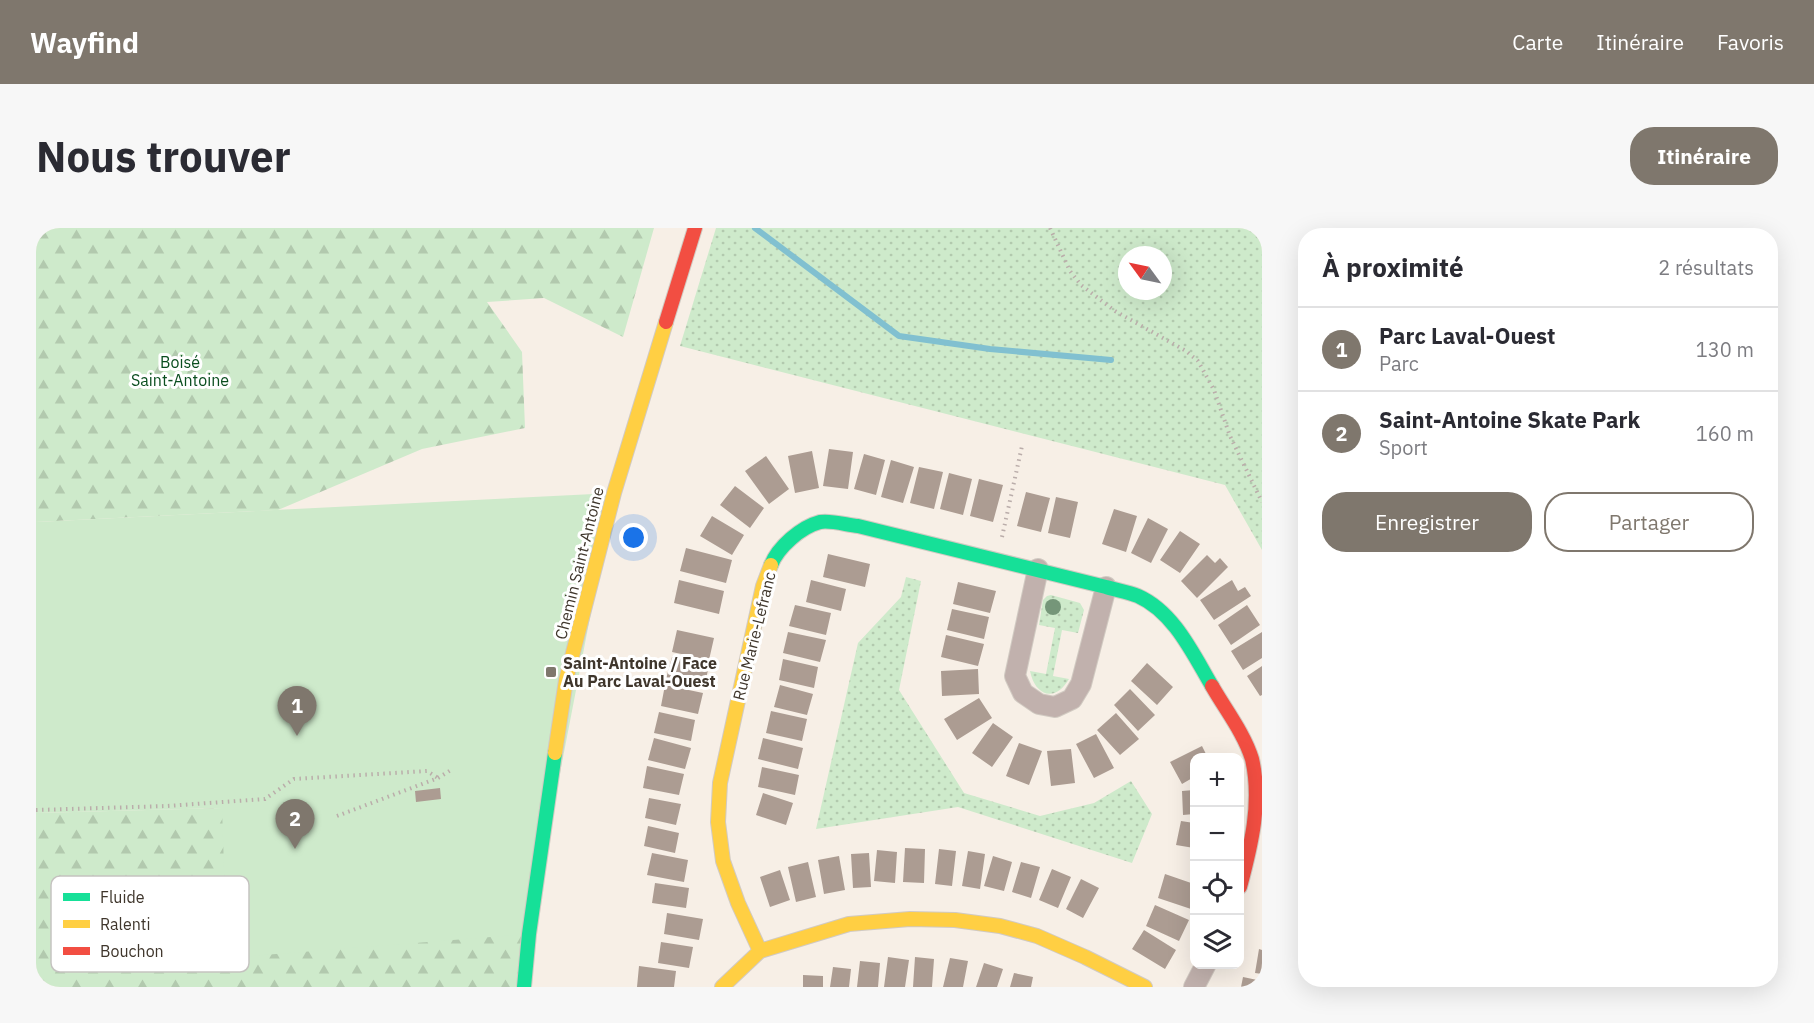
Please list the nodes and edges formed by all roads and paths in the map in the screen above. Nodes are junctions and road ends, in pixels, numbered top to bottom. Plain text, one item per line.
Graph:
1 (695, 228) edge
2 (1050, 228) edge
3 (1022, 446) dead end
4 (1262, 502) edge
5 (998, 559) junction
6 (1038, 570) junction
7 (1106, 587) junction
8 (451, 770) dead end
9 (438, 778) junction
10 (36, 810) edge
11 (337, 816) dead end
12 (1244, 870) edge
13 (760, 951) junction
14 (1203, 969) edge
15 (524, 987) edge
16 (722, 987) edge
17 (1145, 987) edge
18 (1194, 987) edge

1 - 15 street, Chemin Saint-Antoine
2 - 4 path
3 - 5 path
5 - 6 street, Rue Marie-Lefranc
5 - 13 street, Rue Marie-Lefranc
6 - 7 street, Rue Marie-Lefranc
6 - 7 street
7 - 12 street, Rue Marie-Lefranc
8 - 9 path
9 - 10 path
9 - 11 path
13 - 16 street
13 - 17 street
14 - 18 street

